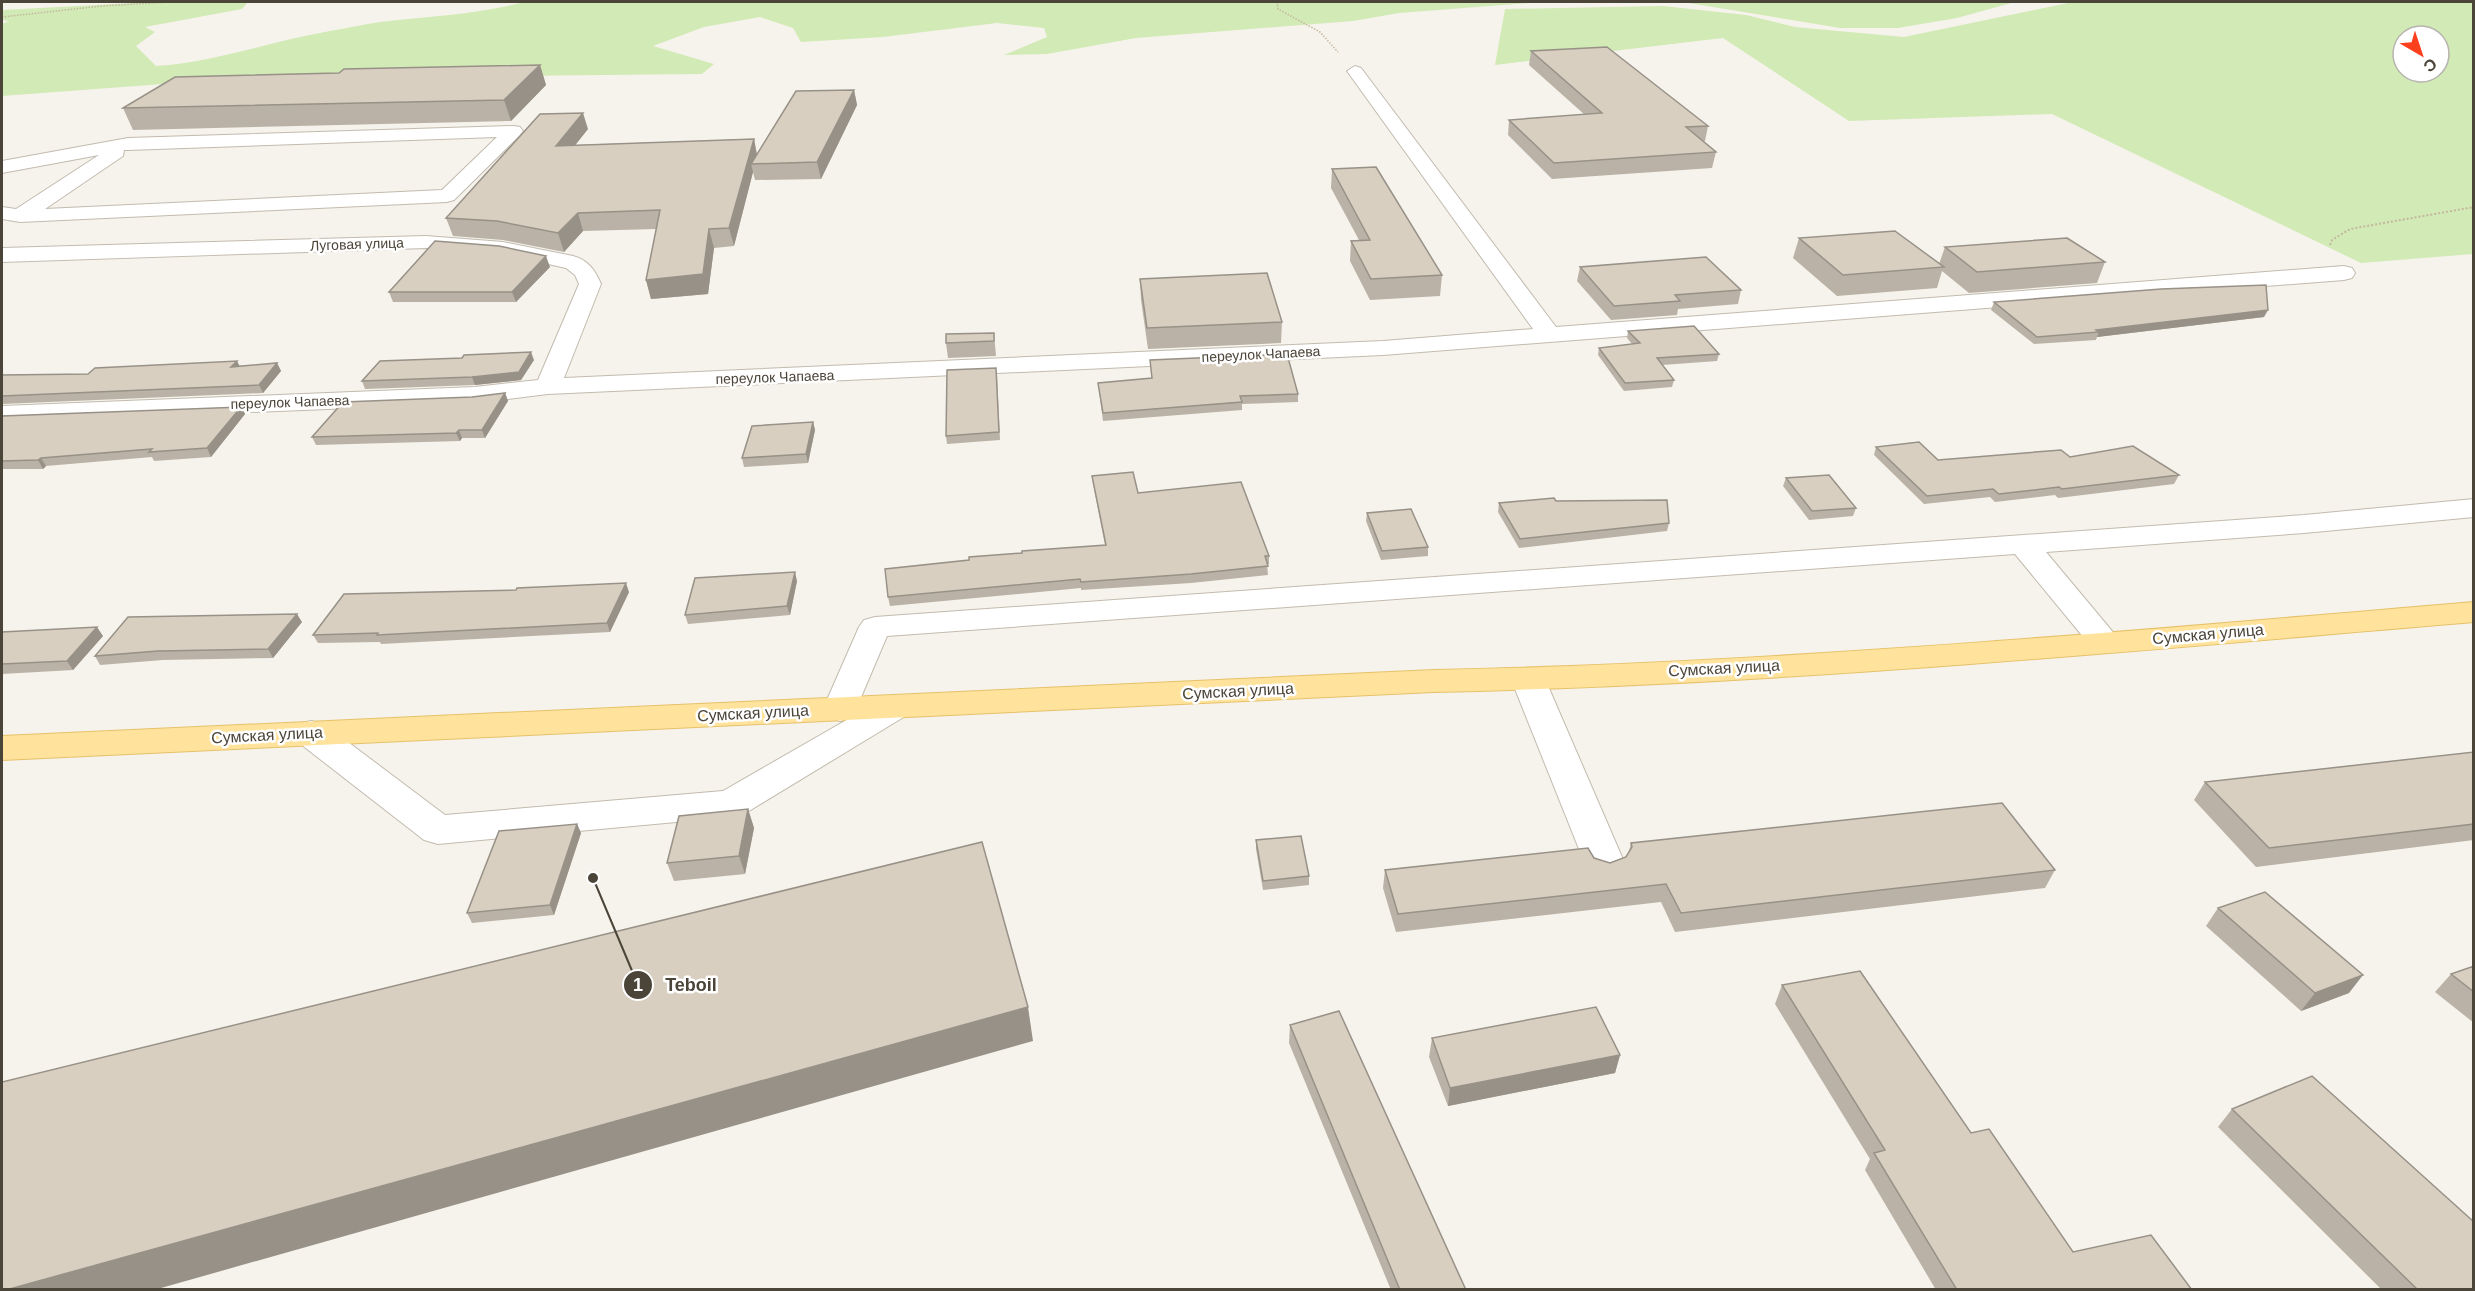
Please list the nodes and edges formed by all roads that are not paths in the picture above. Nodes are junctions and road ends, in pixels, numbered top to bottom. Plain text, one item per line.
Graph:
1 (1355, 71) dead end
2 (128, 144) junction
3 (2, 167) edge
4 (11, 215) edge
5 (2, 225) edge
6 (2, 255) edge
7 (2344, 273) road end
8 (1549, 335) junction
9 (548, 386) junction
10 (2, 414) edge
11 (2474, 508) edge
12 (2025, 545) junction
13 (2474, 612) edge
14 (2106, 643) junction
15 (1528, 679) junction
16 (895, 707) junction
17 (840, 709) junction
18 (311, 733) junction
19 (2, 748) edge
20 (1605, 864) edge

1 - 8 street
2 - 3 street
2 - 4 street
2 - 4 street
4 - 5 street
6 - 9 street, Луговая улица
7 - 8 street, переулок Чапаева
8 - 9 street, переулок Чапаева
9 - 10 street, переулок Чапаева
11 - 12 street
12 - 14 street
12 - 17 street
13 - 14 main road, Сумская улица
14 - 15 main road, Сумская улица
15 - 16 main road, Сумская улица
15 - 20 street
16 - 17 main road, Сумская улица
16 - 18 street
17 - 18 main road, Сумская улица
18 - 19 main road, Сумская улица

